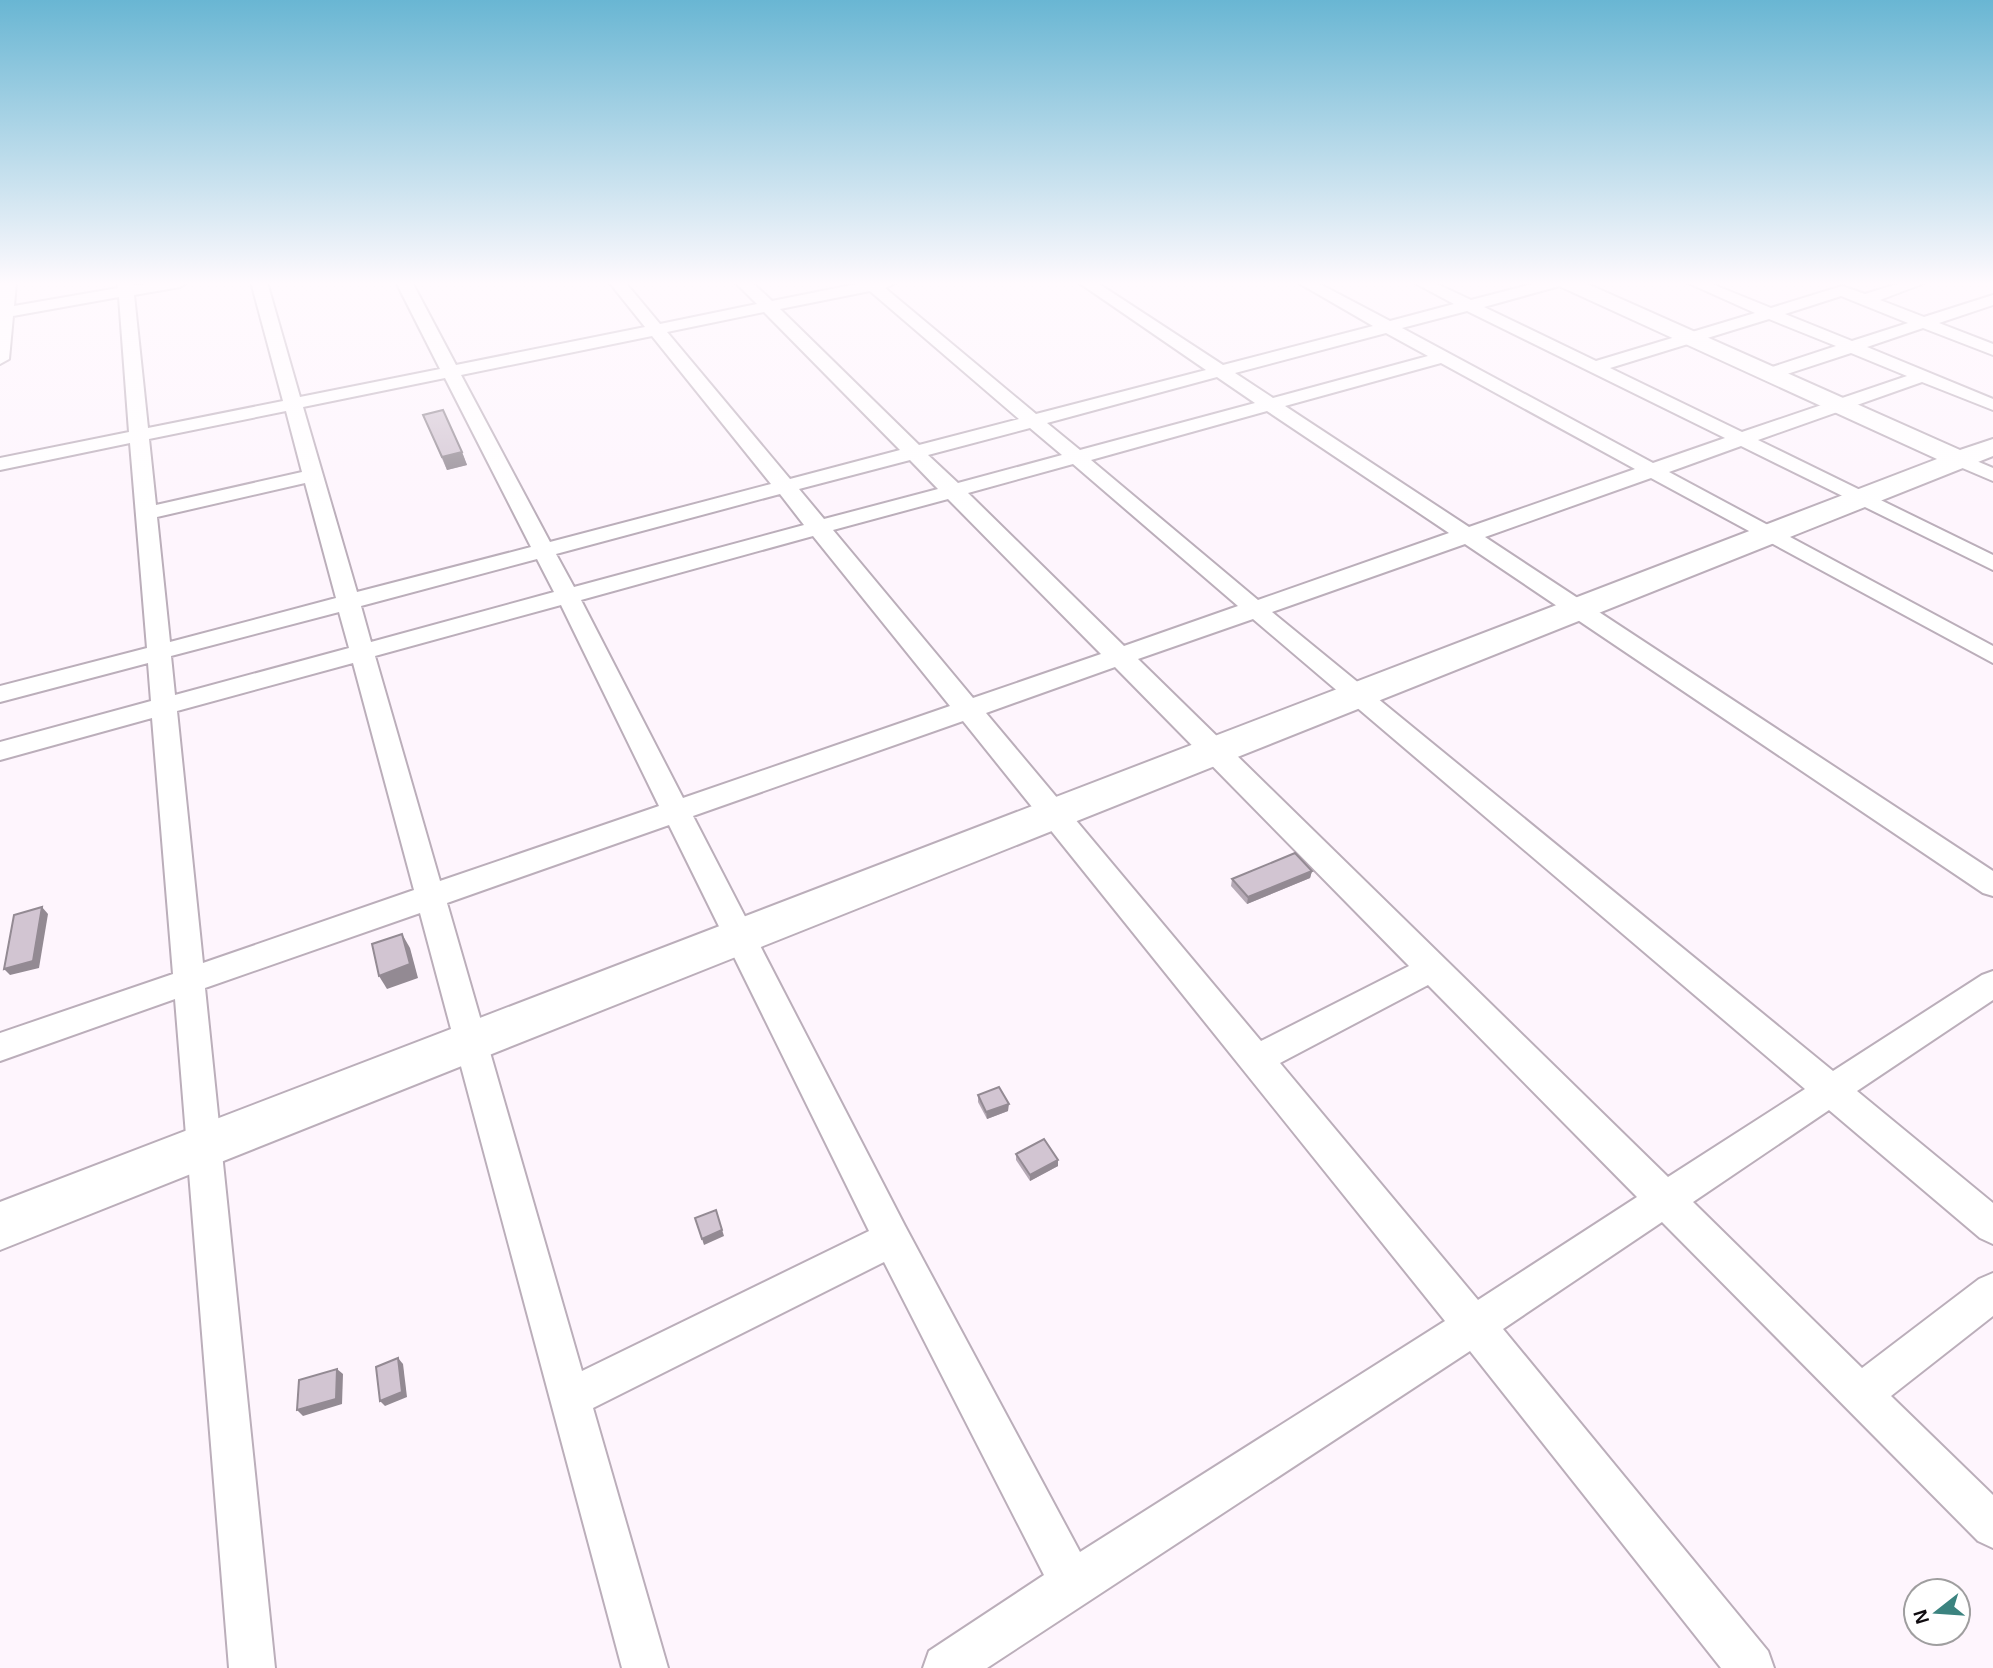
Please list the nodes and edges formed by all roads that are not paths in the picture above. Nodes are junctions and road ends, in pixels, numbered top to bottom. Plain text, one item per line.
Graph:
1 (132, 360) edge
2 (280, 360) edge
3 (444, 360) edge
4 (509, 360) edge
5 (679, 360) edge
6 (821, 360) edge
7 (966, 360) edge
8 (1203, 360) edge
9 (1263, 360) edge
10 (1434, 360) edge
11 (1449, 360) edge
12 (1577, 360) edge
13 (1620, 360) edge
14 (1738, 360) edge
15 (1812, 360) edge
16 (1883, 360) edge
17 (1593, 368) junction
18 (1220, 371) junction
19 (450, 372) junction
20 (1769, 374) junction
21 (1923, 376) junction
22 (293, 404) junction
23 (1270, 405) junction
24 (1838, 405) junction
25 (1993, 405) edge
26 (1034, 420) junction
27 (139, 436) junction
28 (1741, 440) junction
29 (914, 452) junction
30 (1078, 457) junction
31 (1982, 461) edge
32 (0, 464) edge
33 (1651, 471) junction
34 (311, 476) junction
35 (783, 487) junction
36 (953, 491) junction
37 (1862, 498) junction
38 (146, 513) junction
39 (817, 528) junction
40 (1466, 535) junction
41 (1769, 535) junction
42 (541, 551) junction
43 (1993, 564) edge
44 (568, 597) junction
45 (348, 602) junction
46 (1255, 609) junction
47 (1578, 609) junction
48 (159, 652) junction
49 (362, 653) junction
50 (1993, 656) edge
51 (1119, 657) junction
52 (0, 694) edge
53 (1358, 695) junction
54 (164, 706) junction
55 (966, 710) junction
56 (0, 751) edge
57 (1214, 751) junction
58 (674, 812) junction
59 (1053, 815) junction
60 (1993, 885) edge
61 (430, 897) junction
62 (739, 937) junction
63 (1431, 969) junction
64 (189, 981) junction
65 (1993, 984) edge
66 (470, 1042) junction
67 (0, 1047) edge
68 (1254, 1060) junction
69 (1829, 1091) junction
70 (204, 1147) junction
71 (1665, 1200) junction
72 (0, 1226) edge
73 (1993, 1226) edge
74 (892, 1239) junction
75 (1993, 1292) edge
76 (1474, 1325) junction
77 (1861, 1394) junction
78 (570, 1398) junction
79 (1993, 1526) edge
80 (1072, 1583) junction
81 (253, 1668) edge
82 (645, 1668) edge
83 (946, 1668) edge
84 (1751, 1668) edge

1 - 27 street
2 - 22 street
3 - 19 street
4 - 19 street
5 - 35 street
6 - 29 street
7 - 26 street
8 - 18 street
9 - 18 street
10 - 23 street
11 - 33 street
12 - 17 street
13 - 17 street
14 - 20 street
15 - 20 street
16 - 21 street
17 - 28 street
18 - 23 street
18 - 26 street
19 - 22 street
19 - 42 street
20 - 24 street
21 - 24 street
21 - 25 street
22 - 27 street
22 - 34 street
23 - 30 street
23 - 40 street
24 - 28 street
24 - 31 street
26 - 29 street
26 - 30 street
27 - 32 street
27 - 38 street
28 - 33 street
28 - 37 street
29 - 35 street
29 - 36 street
30 - 36 street
30 - 46 street
31 - 37 street
33 - 40 street
33 - 41 street
34 - 38 street
34 - 45 street
35 - 39 street
35 - 42 street
36 - 39 street
36 - 51 street
37 - 41 street
37 - 43 street
38 - 48 street
39 - 44 street
39 - 55 street
40 - 46 street
40 - 47 street
41 - 47 street
41 - 50 street
42 - 44 street
42 - 45 street
44 - 49 street
44 - 58 street
45 - 48 street
45 - 49 street
46 - 51 street
46 - 53 street
47 - 53 street
47 - 60 street
48 - 52 street
48 - 54 street
49 - 54 street
49 - 61 street
51 - 55 street
51 - 57 street
53 - 57 street
53 - 69 street
54 - 56 street
54 - 64 street
55 - 58 street
55 - 59 street
57 - 59 street
57 - 63 street
58 - 61 street
58 - 62 street
59 - 62 street
59 - 68 street
61 - 64 street
61 - 66 street
62 - 66 street
62 - 74 street
63 - 68 street
63 - 71 street
64 - 67 street
64 - 70 street
65 - 69 street
66 - 70 street
66 - 78 street
68 - 76 street
69 - 71 street
69 - 73 street
70 - 72 street
70 - 81 street
71 - 76 street
71 - 77 street
74 - 78 street
74 - 80 street
75 - 77 street
76 - 80 street
76 - 84 street
77 - 79 street
78 - 82 street
80 - 83 street

